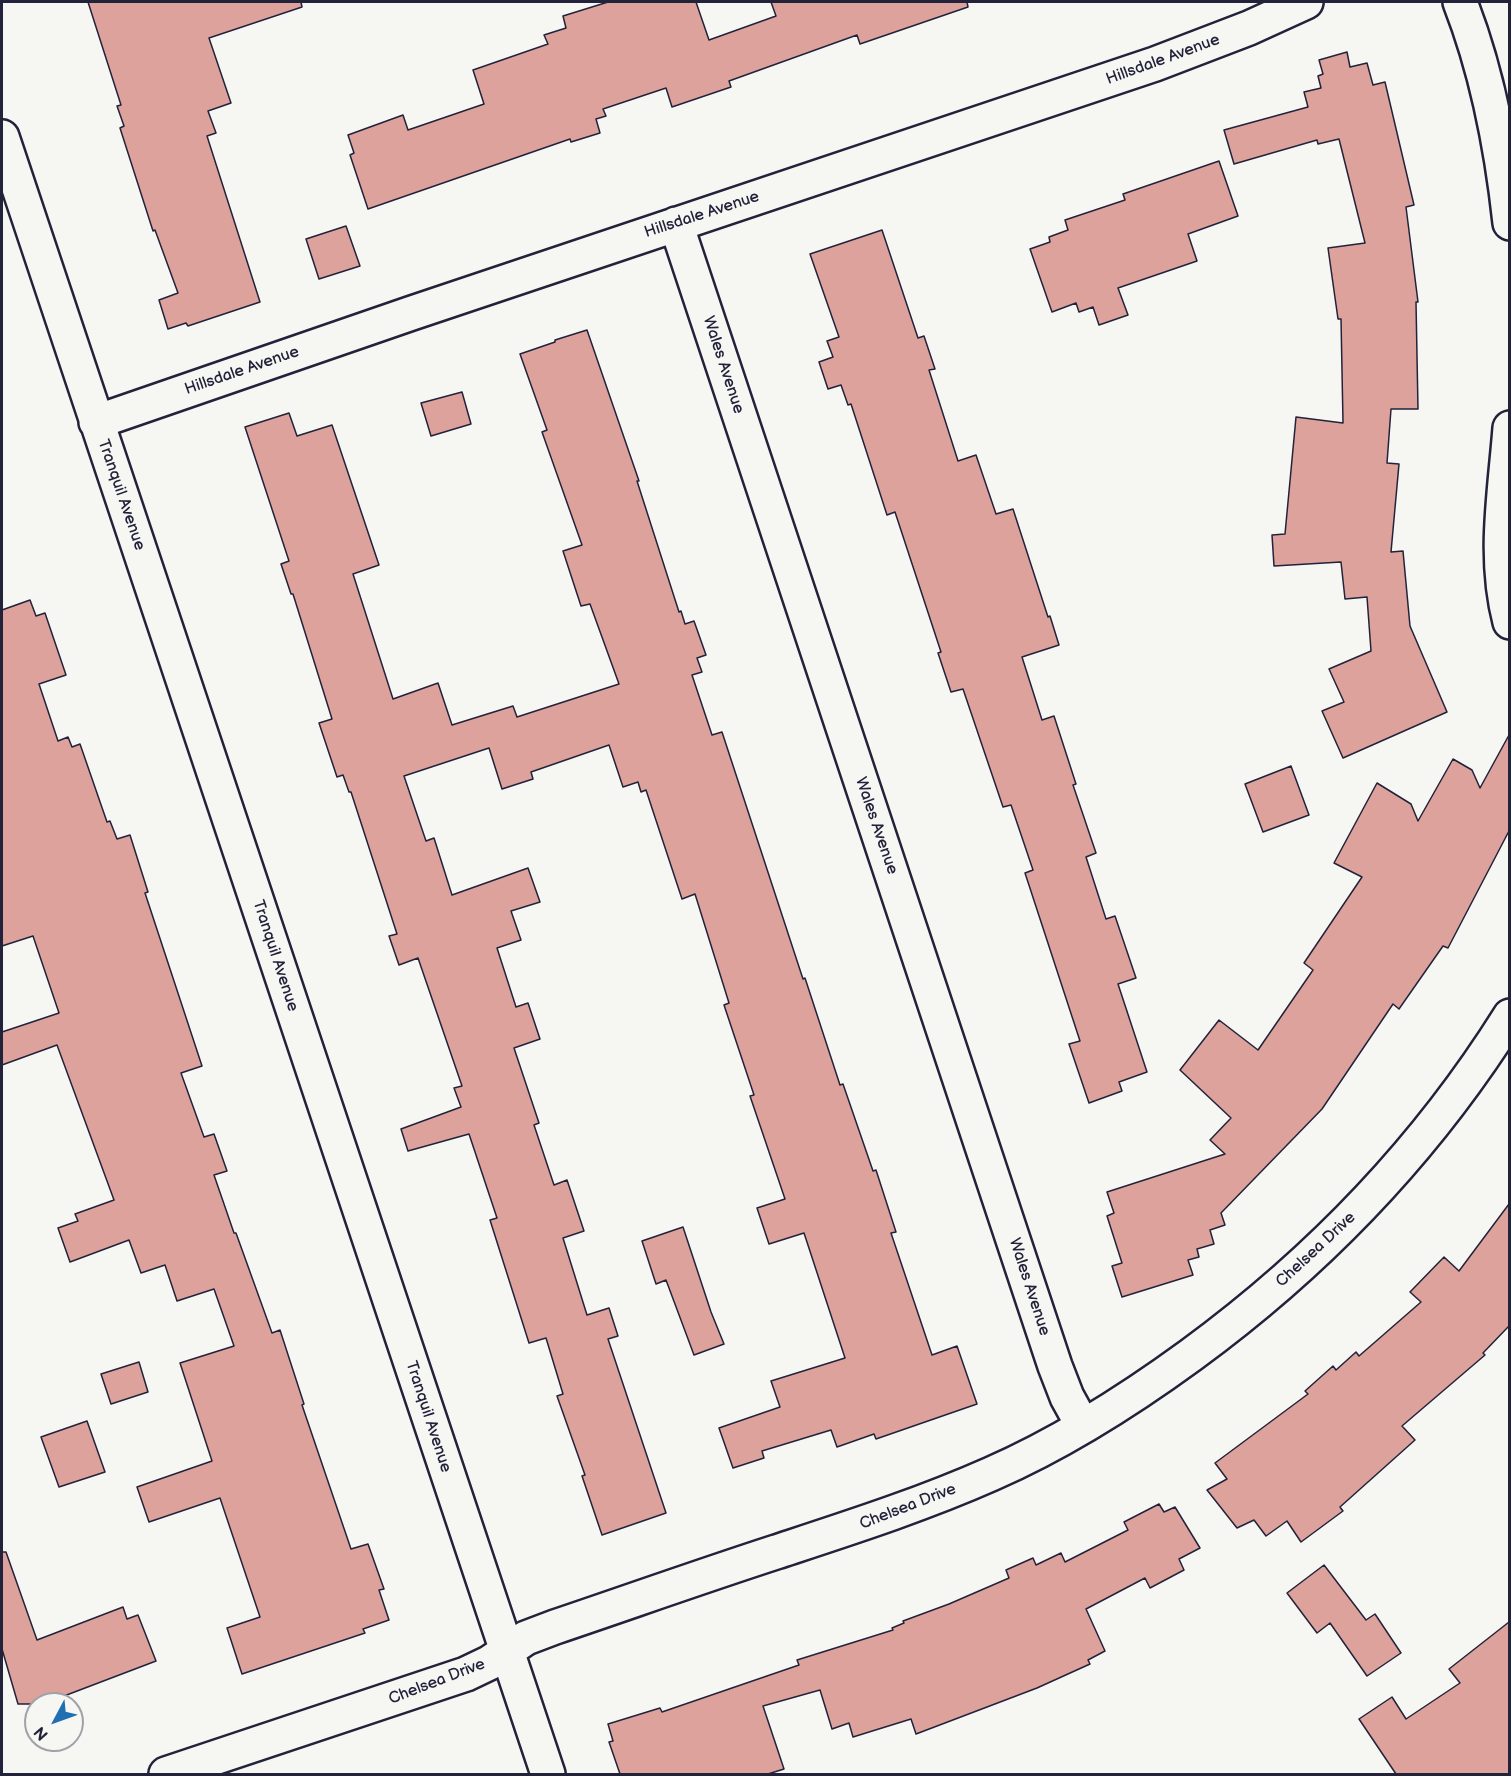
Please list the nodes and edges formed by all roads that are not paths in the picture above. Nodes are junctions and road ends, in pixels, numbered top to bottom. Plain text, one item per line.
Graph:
1 (1306, 2) edge
2 (1460, 2) edge
3 (2, 137) edge
4 (1509, 223) edge
5 (676, 224) junction
6 (96, 422) junction
7 (1509, 428) edge
8 (1509, 622) edge
9 (1509, 1016) edge
10 (1083, 1426) junction
11 (506, 1651) junction
12 (166, 1774) edge
13 (548, 1774) edge

1 - 5 street, Hillsdale Avenue
2 - 4 street
3 - 6 street, Tranquil Avenue
5 - 6 street, Hillsdale Avenue
5 - 10 street, Wales Avenue
6 - 11 street, Tranquil Avenue
7 - 8 street
9 - 10 street, Chelsea Drive
10 - 11 street, Chelsea Drive
11 - 12 street, Chelsea Drive
11 - 13 street, Tranquil Avenue

